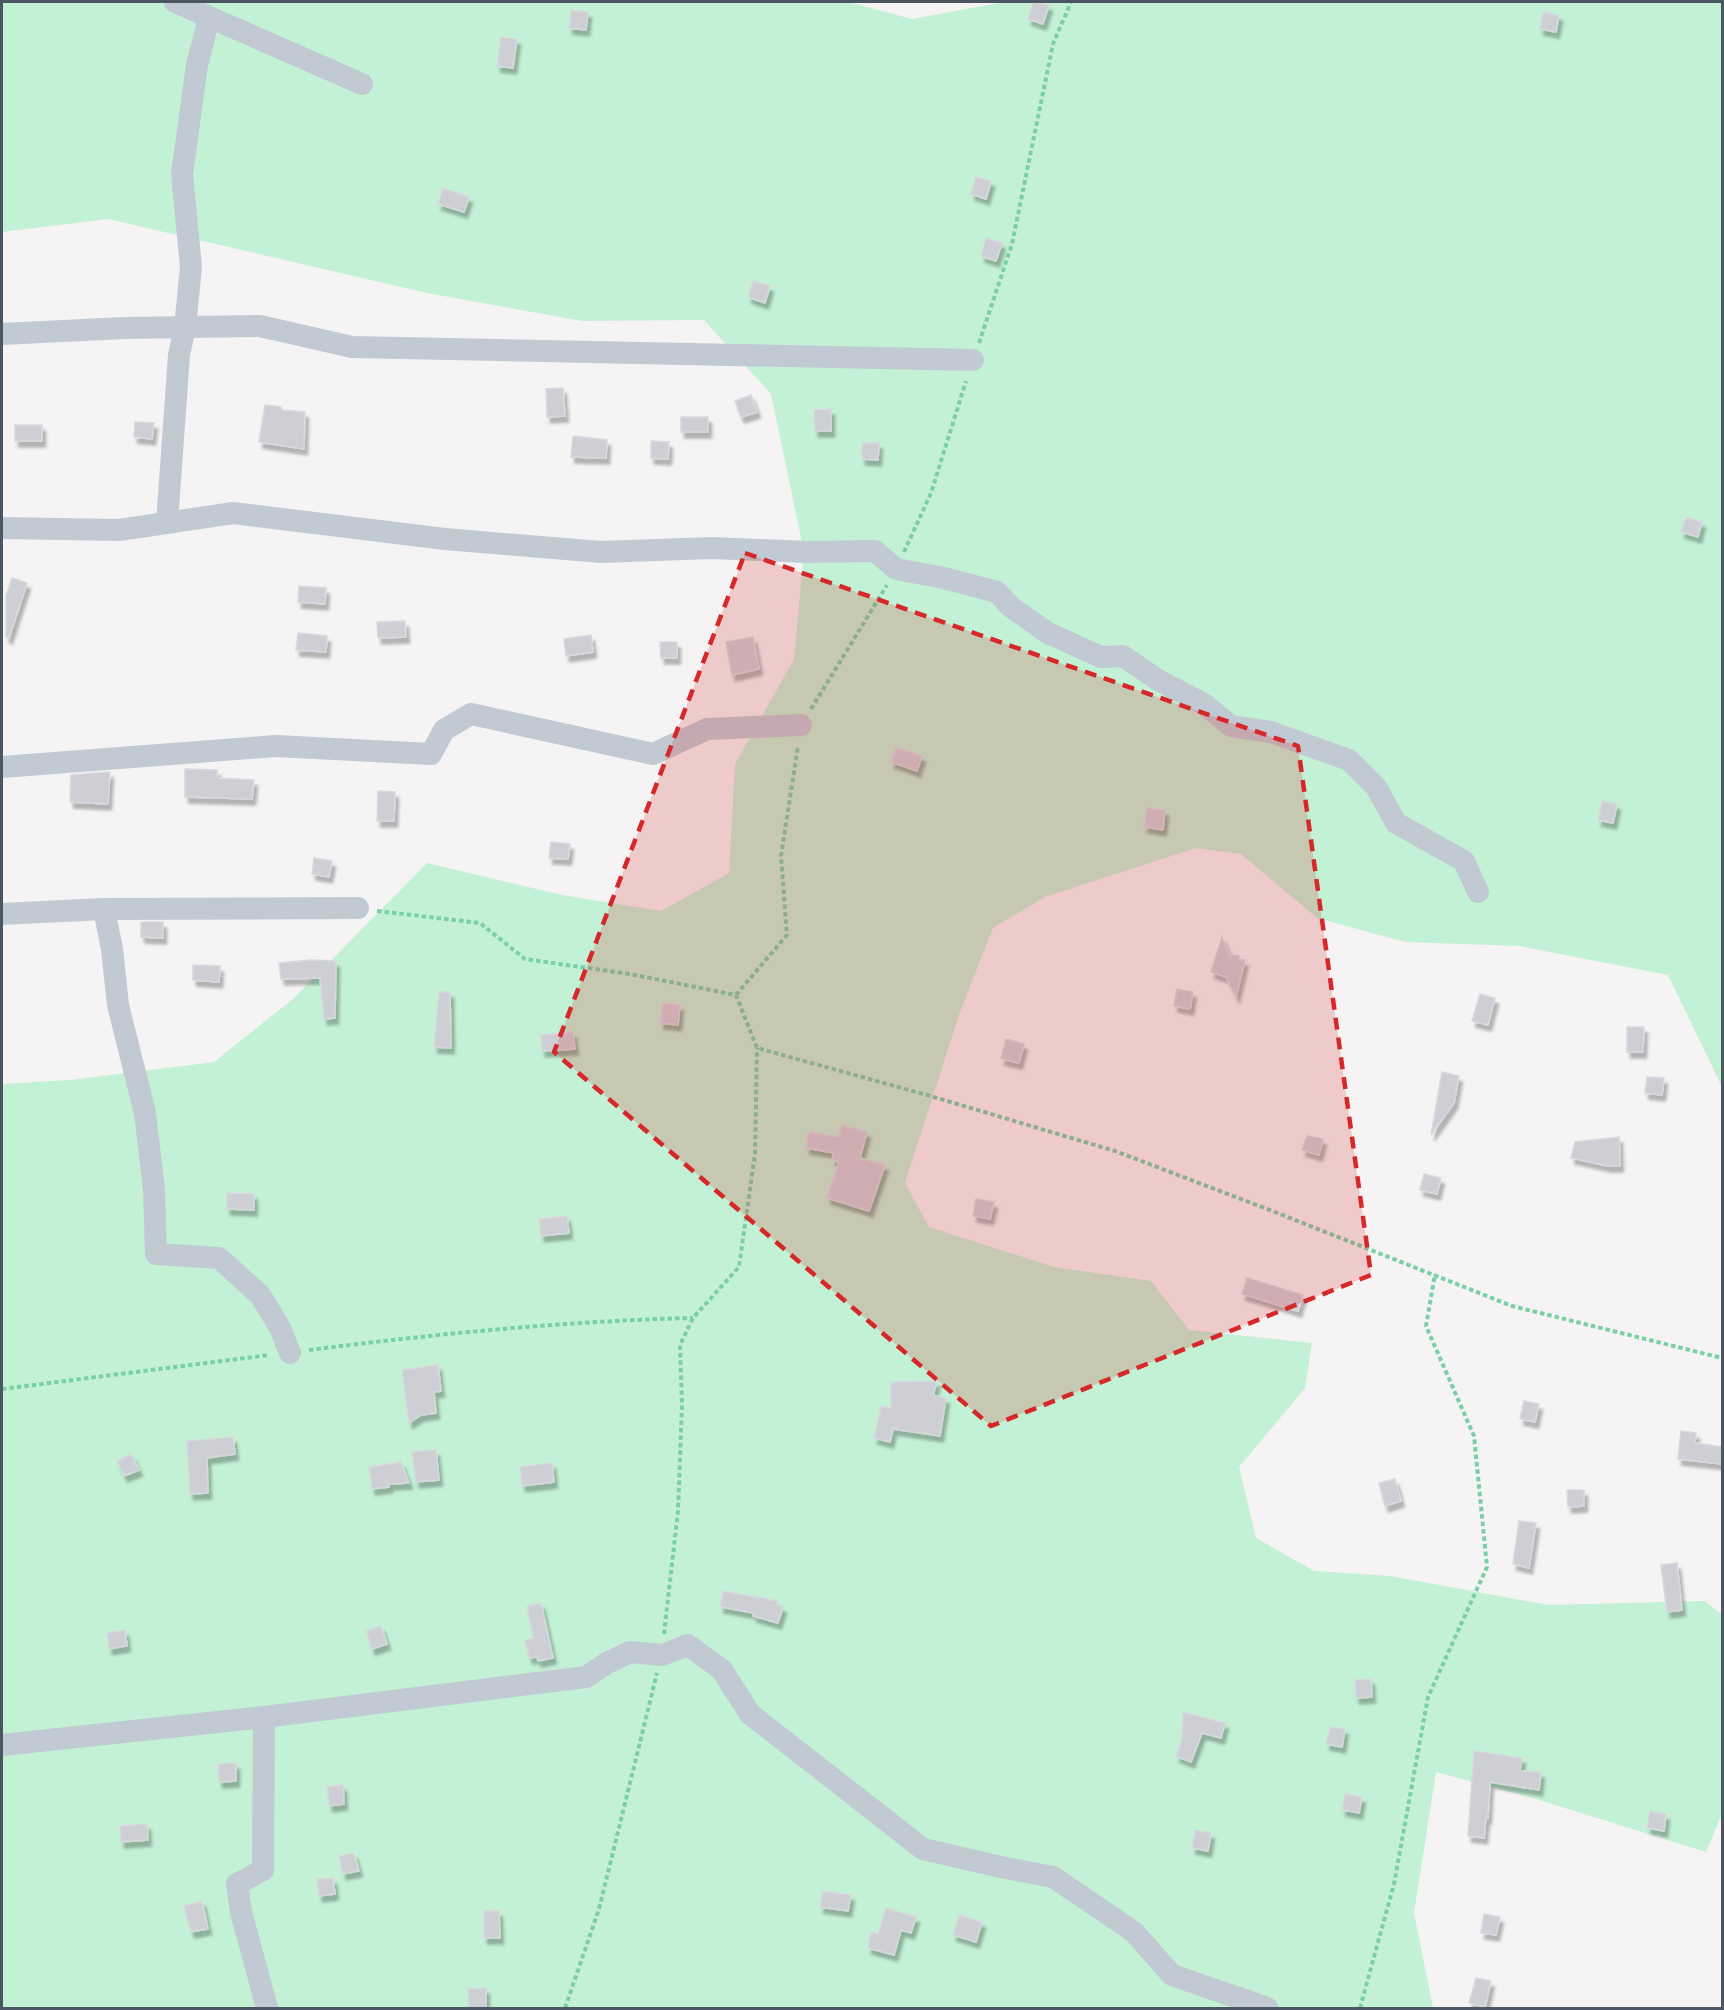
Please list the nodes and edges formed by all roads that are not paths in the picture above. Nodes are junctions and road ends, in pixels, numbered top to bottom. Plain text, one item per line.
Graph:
1 (175, 2) edge
2 (209, 18) junction
3 (362, 84) dead end
4 (185, 327) junction
5 (2, 334) edge
6 (973, 360) road end
7 (167, 523) junction
8 (2, 528) edge
9 (801, 725) road end
10 (2, 767) edge
11 (1478, 892) dead end
12 (358, 908) road end
13 (104, 909) junction
14 (2, 914) edge
15 (290, 1353) road end
16 (264, 1717) junction
17 (2, 1745) edge
18 (267, 2008) edge
19 (1268, 2008) edge

1 - 2 street
2 - 3 street
2 - 4 street
4 - 5 street
4 - 6 street
4 - 7 street
7 - 8 street
7 - 11 street
9 - 10 street
12 - 13 street
13 - 14 street
13 - 15 street
16 - 17 street
16 - 18 street
16 - 19 street

